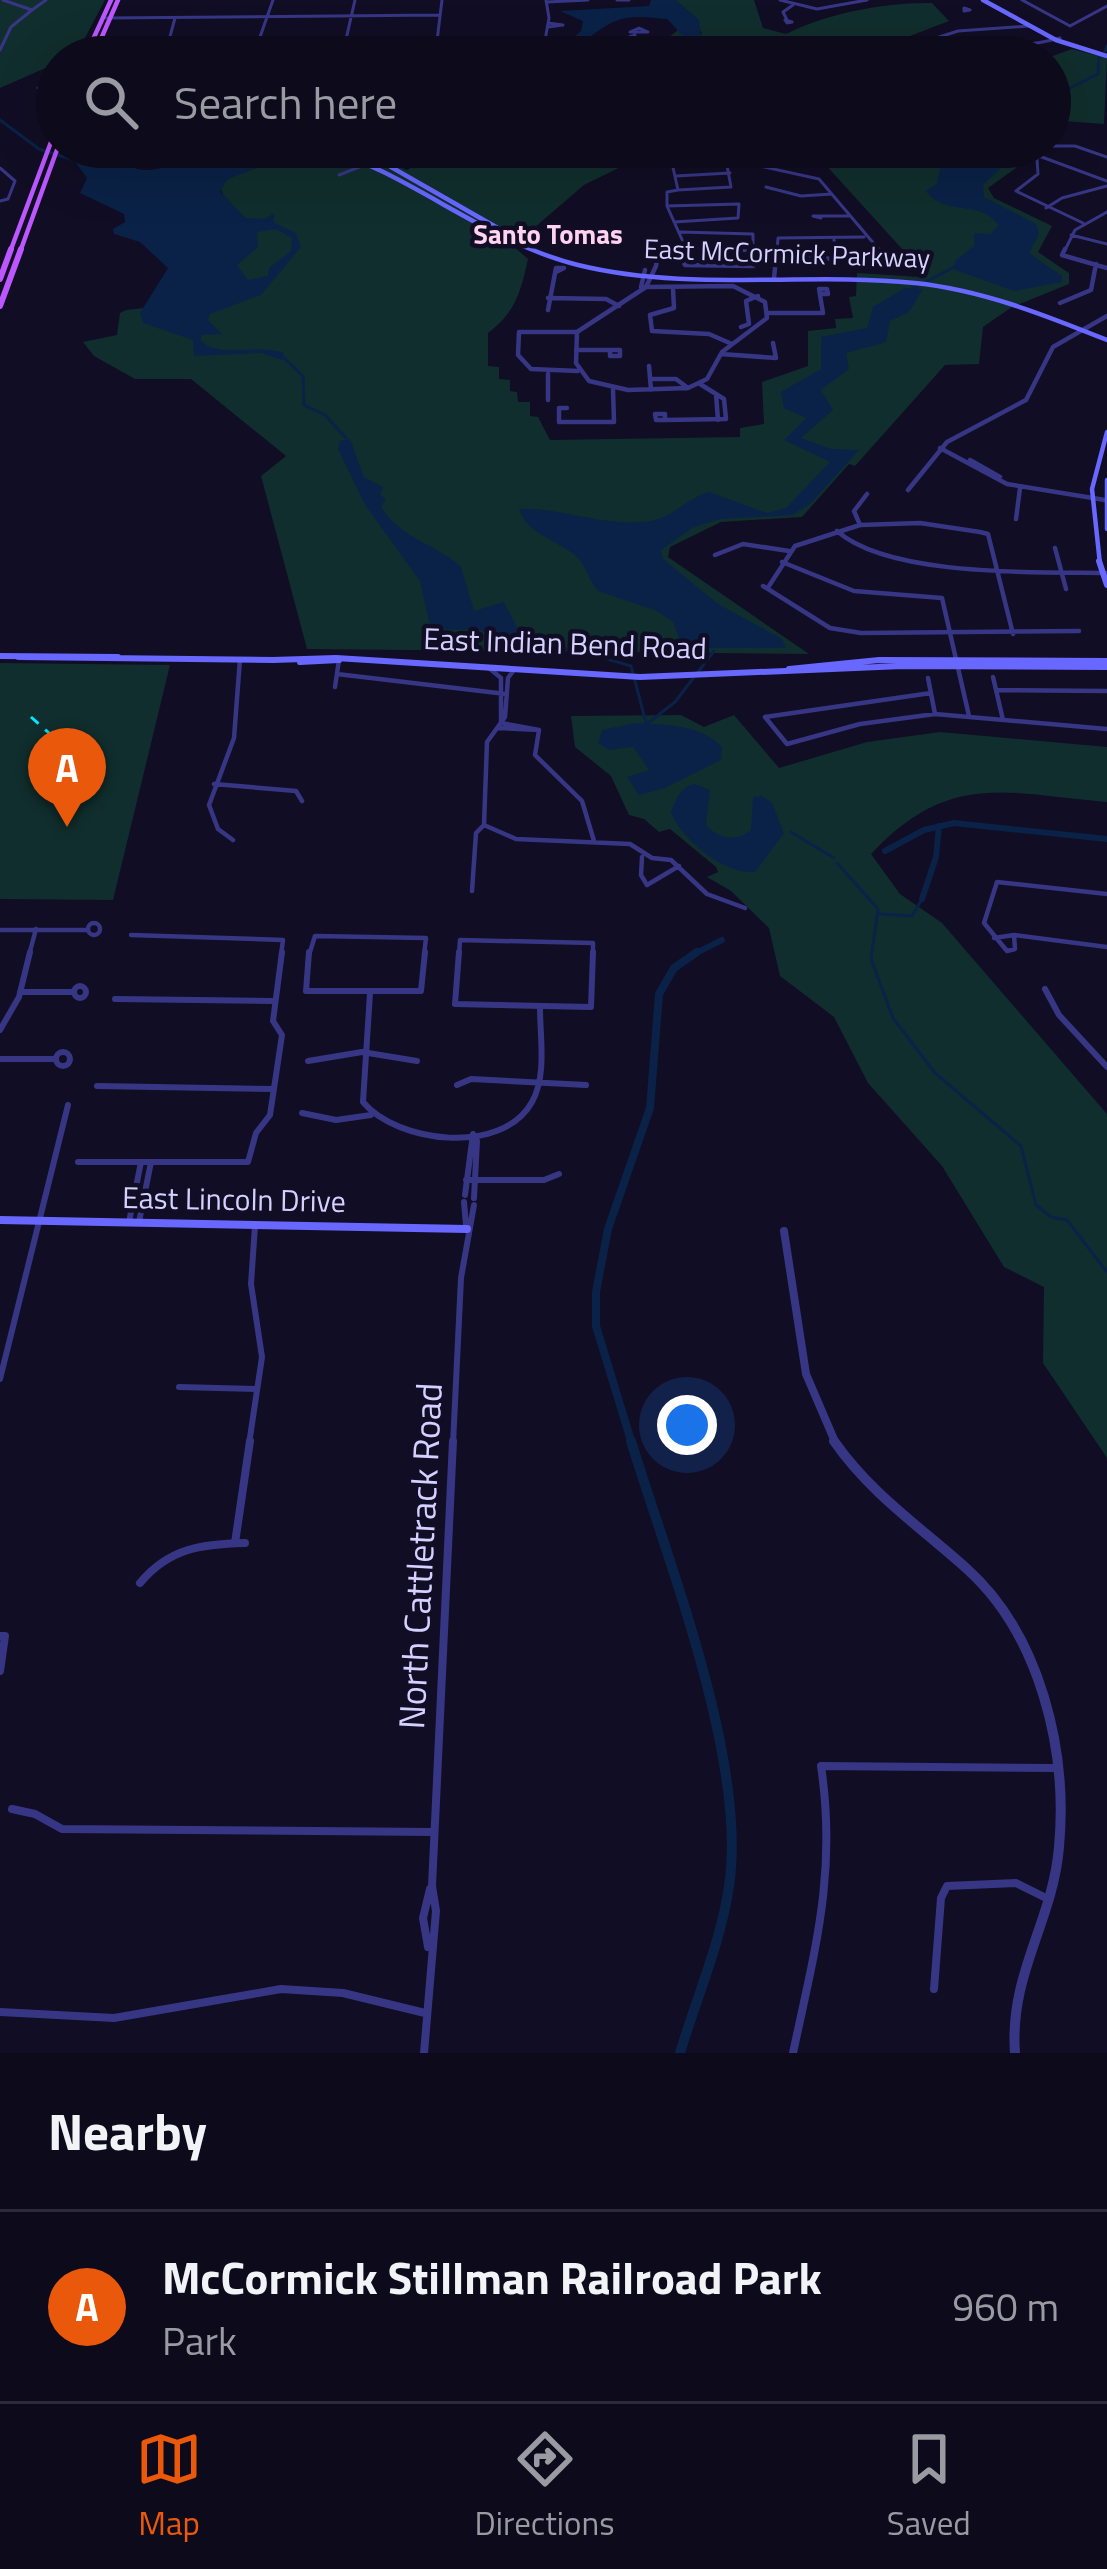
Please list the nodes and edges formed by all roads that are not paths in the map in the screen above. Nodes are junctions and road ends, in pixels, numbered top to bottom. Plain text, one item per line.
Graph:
1 (3, 0) edge
2 (46, 0) edge
3 (115, 0) edge
4 (273, 0) edge
5 (356, 0) edge
6 (442, 0) edge
7 (588, 0) edge
8 (617, 0) edge
9 (629, 0) edge
10 (780, 0) edge
11 (867, 0) edge
12 (987, 0) edge
13 (1022, 0) edge
14 (547, 1) edge
15 (851, 2) edge
16 (1049, 3) dead end
17 (793, 5) junction
18 (1107, 6) edge
19 (1033, 7) junction
20 (32, 10) junction
21 (353, 15) junction
22 (440, 15) junction
23 (106, 18) junction
24 (175, 18) junction
25 (264, 18) junction
26 (787, 20) dead end
27 (992, 23) dead end
28 (1029, 26) junction
29 (994, 31) junction
30 (635, 35) dead end
31 (98, 36) edge
32 (170, 36) edge
33 (259, 36) edge
34 (348, 36) edge
35 (438, 36) edge
36 (546, 36) edge
37 (632, 36) edge
38 (942, 36) edge
39 (1051, 36) edge
40 (1053, 36) edge
41 (1071, 43) edge
42 (0, 50) edge
43 (1107, 55) edge
44 (1071, 147) edge
45 (1107, 157) edge
46 (0, 168) edge
47 (387, 168) edge
48 (674, 168) edge
49 (728, 168) edge
50 (778, 168) edge
51 (1038, 168) edge
52 (1068, 168) edge
53 (45, 169) joint
54 (730, 173) junction
55 (676, 176) junction
56 (1107, 184) edge
57 (773, 189) dead end
58 (678, 190) junction
59 (832, 194) junction
60 (3, 201) edge
61 (667, 206) junction
62 (1046, 208) junction
63 (1106, 213) edge
64 (852, 215) junction
65 (821, 218) dead end
66 (674, 221) junction
67 (1083, 224) junction
68 (680, 232) junction
69 (1071, 235) junction
70 (866, 237) junction
71 (834, 240) junction
72 (658, 244) dead end
73 (1107, 244) edge
74 (681, 250) junction
75 (754, 250) junction
76 (658, 252) junction
77 (884, 256) dead end
78 (778, 260) junction
79 (1096, 264) junction
80 (1107, 268) edge
81 (556, 272) dead end
82 (645, 272) junction
83 (656, 273) junction
84 (773, 276) junction
85 (783, 276) junction
86 (0, 279) edge
87 (650, 287) junction
88 (642, 289) junction
89 (673, 289) junction
90 (820, 295) dead end
91 (758, 296) junction
92 (548, 298) junction
93 (1060, 303) dead end
94 (619, 305) junction
95 (0, 306) edge
96 (548, 310) dead end
97 (769, 313) junction
98 (1107, 320) edge
99 (742, 327) dead end
100 (1082, 327) junction
101 (577, 332) junction
102 (1107, 337) edge
103 (773, 343) dead end
104 (732, 344) junction
105 (576, 350) junction
106 (610, 350) dead end
107 (721, 354) junction
108 (649, 366) dead end
109 (578, 371) junction
110 (548, 372) junction
111 (650, 379) junction
112 (700, 384) junction
113 (688, 388) junction
114 (613, 389) junction
115 (651, 390) junction
116 (716, 394) junction
117 (548, 400) dead end
118 (665, 420) dead end
119 (718, 420) junction
120 (569, 422) dead end
121 (1107, 432) edge
122 (942, 447) junction
123 (1107, 480) edge
124 (1021, 487) junction
125 (908, 490) dead end
126 (867, 494) dead end
127 (1091, 498) junction
128 (1105, 500) edge
129 (1016, 519) dead end
130 (860, 524) junction
131 (1107, 529) edge
132 (837, 531) junction
133 (1055, 548) dead end
134 (789, 551) junction
135 (715, 555) dead end
136 (782, 562) junction
137 (998, 570) junction
138 (1061, 572) junction
139 (1105, 573) edge
140 (1107, 585) edge
141 (1066, 589) dead end
142 (1078, 631) dead end
143 (950, 634) junction
144 (1013, 634) junction
145 (0, 656) edge
146 (240, 659) junction
147 (339, 660) junction
148 (957, 663) junction
149 (1107, 664) edge
150 (489, 668) junction
151 (514, 670) junction
152 (337, 674) junction
153 (993, 677) dead end
154 (928, 678) dead end
155 (335, 687) dead end
156 (996, 690) junction
157 (1107, 691) edge
158 (931, 693) junction
159 (504, 694) junction
160 (851, 705) junction
161 (935, 715) junction
162 (969, 716) junction
163 (1003, 719) junction
164 (860, 724) junction
165 (499, 725) junction
166 (1107, 729) edge
167 (214, 784) junction
168 (302, 801) dead end
169 (484, 825) junction
170 (233, 840) dead end
171 (594, 842) junction
172 (642, 856) junction
173 (680, 866) junction
174 (472, 891) dead end
175 (1107, 894) edge
176 (745, 908) dead end
177 (36, 929) junction
178 (0, 930) edge
179 (87, 930) dead end
180 (130, 935) dead end
181 (1014, 935) junction
182 (994, 938) junction
183 (1107, 947) edge
184 (1045, 988) dead end
185 (20, 992) junction
186 (72, 992) dead end
187 (370, 993) junction
188 (115, 1000) dead end
189 (274, 1001) junction
190 (540, 1008) junction
191 (0, 1030) edge
192 (364, 1055) junction
193 (0, 1059) edge
194 (56, 1059) dead end
195 (308, 1061) dead end
196 (417, 1061) dead end
197 (1107, 1067) edge
198 (538, 1080) junction
199 (457, 1085) dead end
200 (586, 1085) dead end
201 (98, 1086) dead end
202 (274, 1089) junction
203 (68, 1105) dead end
204 (302, 1113) dead end
205 (371, 1114) junction
206 (473, 1134) junction
207 (78, 1162) dead end
208 (146, 1162) junction
209 (559, 1174) dead end
210 (471, 1180) junction
211 (0, 1220) edge
212 (41, 1221) junction
213 (134, 1222) junction
214 (255, 1225) junction
215 (467, 1228) junction
216 (784, 1231) dead end
217 (0, 1379) edge
218 (179, 1387) dead end
219 (257, 1389) junction
220 (140, 1583) dead end
221 (0, 1636) edge
222 (0, 1671) edge
223 (1053, 1768) junction
224 (12, 1809) dead end
225 (434, 1832) junction
226 (1046, 1898) junction
227 (934, 1989) dead end
228 (0, 2012) edge
229 (425, 2013) junction
230 (424, 2053) edge
231 (793, 2053) edge
232 (1015, 2053) edge

1 - 20 street
2 - 20 street
3 - 23 main road
4 - 25 street
5 - 21 street
6 - 22 street
7 - 14 street
8 - 9 street
10 - 17 street
11 - 15 street
12 - 28 main road
12 - 40 main road
13 - 19 street
14 - 36 street
15 - 17 street
16 - 19 street
17 - 26 street
18 - 19 street
20 - 42 street
21 - 22 street
21 - 25 street
21 - 34 street
22 - 35 street
23 - 24 street
23 - 31 main road
24 - 25 street
24 - 32 street
25 - 33 street
27 - 29 street
28 - 29 street
28 - 39 main road
29 - 38 street
30 - 37 street
41 - 43 main road
44 - 45 street
46 - 60 street
47 - 82 main road, East McCormick Parkway
48 - 55 street
49 - 54 street
50 - 59 street
51 - 62 street
52 - 56 street
53 - 86 main road
53 - 95 main road
54 - 55 street
54 - 58 street
55 - 58 street
56 - 62 street
57 - 59 street
58 - 61 street
59 - 64 street
61 - 66 street
61 - 66 street
62 - 67 street
63 - 67 street
64 - 65 street
64 - 70 street
66 - 68 street
67 - 69 street
68 - 74 street
68 - 75 street
69 - 73 street
69 - 79 street
70 - 71 street
70 - 77 street
71 - 78 street
71 - 78 street
72 - 76 street
74 - 75 street
74 - 75 street
74 - 76 street
76 - 83 street
78 - 84 street
78 - 85 street
79 - 80 street
79 - 93 street
81 - 92 street
82 - 83 main road, East McCormick Parkway
82 - 88 street
83 - 84 main road, East McCormick Parkway
83 - 87 street
84 - 85 main road, East McCormick Parkway
85 - 100 main road, East McCormick Parkway
87 - 88 street
87 - 89 street
88 - 94 street
89 - 91 street
89 - 104 street
90 - 97 street
91 - 97 street
91 - 99 street
92 - 94 street
92 - 96 street
94 - 101 street
97 - 104 street
98 - 100 street
100 - 102 main road, East McCormick Parkway
100 - 122 street
101 - 105 street
101 - 110 street
103 - 107 street
104 - 107 street
105 - 106 street
105 - 109 street
107 - 112 street
108 - 111 street
109 - 110 street
109 - 114 street
110 - 117 street
111 - 113 street
111 - 115 street
112 - 113 street
112 - 116 street
113 - 115 street
114 - 115 street
114 - 120 street
116 - 119 street
116 - 119 street
118 - 119 street
121 - 127 main road
122 - 124 street
122 - 125 street
123 - 128 main road
124 - 127 street
124 - 129 street
126 - 130 street
127 - 128 street
127 - 139 main road
128 - 131 main road
130 - 132 street
130 - 137 street
132 - 134 street
132 - 137 street
133 - 138 street
134 - 135 street
134 - 136 street
136 - 143 street
136 - 143 street
137 - 138 street
137 - 144 street
138 - 139 street
138 - 141 street
139 - 140 main road
142 - 144 street
143 - 144 street
143 - 148 street
145 - 146 main road, East Indian Bend Road
146 - 147 main road, East Indian Bend Road
146 - 167 street
147 - 150 main road, East Indian Bend Road
147 - 152 street
148 - 149 main road, East Indian Bend Road
148 - 151 main road, East Indian Bend Road
148 - 162 street
150 - 151 main road, East Indian Bend Road
150 - 159 street
151 - 159 street
152 - 155 street
152 - 159 street
153 - 156 street
154 - 158 street
156 - 157 street
156 - 163 street
158 - 160 street
158 - 161 street
159 - 165 street
160 - 164 street
160 - 164 street
161 - 162 street
161 - 164 street
162 - 163 street
163 - 166 street
165 - 169 street
165 - 171 street
167 - 168 street
167 - 170 street
169 - 171 street
169 - 174 street
171 - 172 street
172 - 173 street
172 - 173 street
173 - 176 street
175 - 182 street
177 - 178 street
177 - 179 street
177 - 185 street
180 - 189 street
181 - 182 street
181 - 182 street
181 - 183 street
184 - 197 street
185 - 186 street
185 - 191 street
187 - 187 street
187 - 192 street
188 - 189 street
189 - 202 street
190 - 190 street
190 - 198 street
192 - 195 street
192 - 196 street
192 - 205 street
193 - 194 street
198 - 199 street
198 - 200 street
198 - 206 street
201 - 202 street
202 - 208 street
203 - 212 street
204 - 205 street
205 - 206 street
206 - 210 street, North Cattletrack Road
207 - 208 street
208 - 213 street
209 - 210 street
210 - 215 street, North Cattletrack Road
211 - 212 main road, East Lincoln Drive
212 - 213 main road, East Lincoln Drive
212 - 217 street
213 - 214 main road, East Lincoln Drive
214 - 215 main road, East Lincoln Drive
214 - 219 street
215 - 225 street, North Cattletrack Road
216 - 223 street
218 - 219 street
219 - 220 street
221 - 222 street
223 - 226 street
223 - 231 street
224 - 225 street
225 - 229 street, North Cattletrack Road
226 - 227 street
226 - 232 street
228 - 229 street
229 - 230 street, North Cattletrack Road

